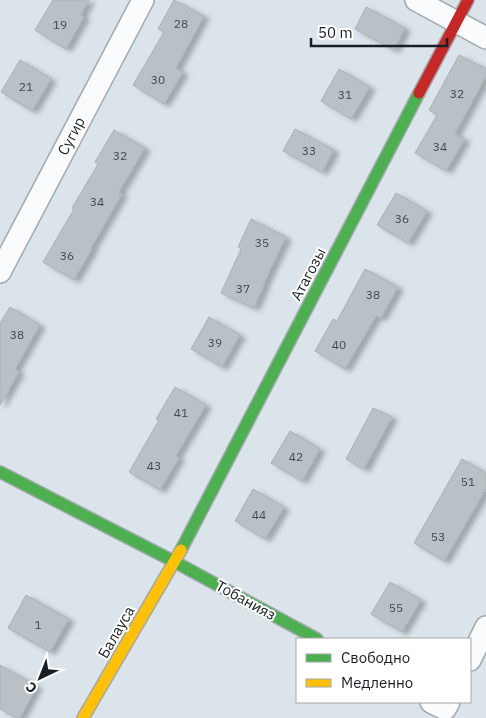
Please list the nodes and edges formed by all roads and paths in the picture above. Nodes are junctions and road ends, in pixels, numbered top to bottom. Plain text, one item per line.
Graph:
1 (143, 0) edge
2 (416, 0) edge
3 (468, 0) edge
4 (457, 22) junction
5 (486, 38) edge
6 (0, 272) edge
7 (0, 472) edge
8 (175, 562) junction
9 (486, 627) edge
10 (314, 638) edge
11 (471, 658) edge
12 (433, 703) edge
13 (448, 703) edge
14 (83, 718) edge

1 - 6 street, Сугир
2 - 4 street
3 - 4 street, Атагозы
4 - 5 street
4 - 8 street, Атагозы
7 - 8 street, Тобанияз
8 - 10 street, Тобанияз
8 - 14 street, Балауса
9 - 11 street
12 - 13 street

